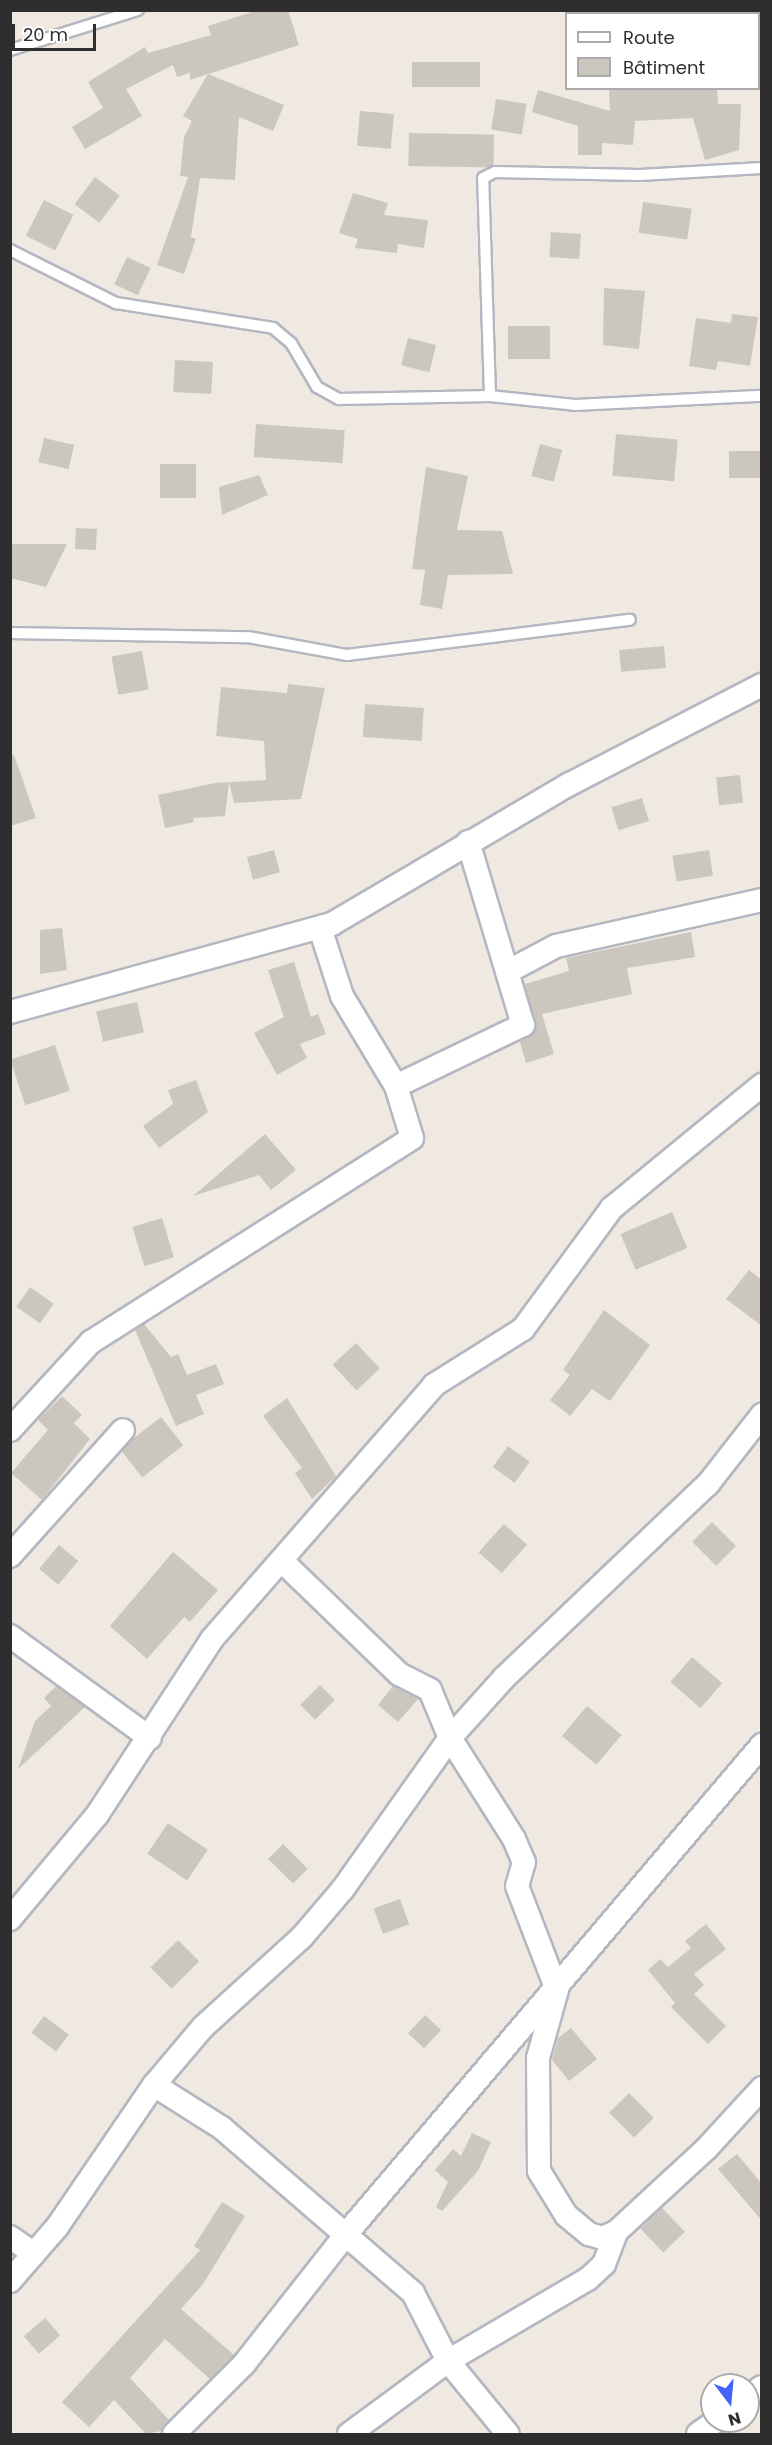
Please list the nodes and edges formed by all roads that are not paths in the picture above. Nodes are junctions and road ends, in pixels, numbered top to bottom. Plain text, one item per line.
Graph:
1 (138, 10) edge
2 (10, 50) edge
3 (762, 168) edge
4 (10, 250) edge
5 (490, 396) junction
6 (762, 396) edge
7 (630, 620) dead end
8 (10, 633) edge
9 (762, 686) edge
10 (468, 842) junction
11 (762, 900) edge
12 (320, 928) junction
13 (507, 972) junction
14 (10, 1012) edge
15 (762, 1085) edge
16 (396, 1086) junction
17 (762, 1415) edge
18 (10, 1430) edge
19 (123, 1430) dead end
20 (10, 1556) edge
21 (282, 1561) junction
22 (10, 1636) edge
23 (150, 1738) junction
24 (450, 1738) junction
25 (762, 1745) edge
26 (10, 1919) edge
27 (556, 1990) junction
28 (154, 2085) junction
29 (762, 2088) edge
30 (616, 2232) junction
31 (347, 2233) junction
32 (10, 2237) edge
33 (34, 2254) junction
34 (10, 2281) edge
35 (448, 2361) junction
36 (174, 2434) edge
37 (349, 2434) edge
38 (508, 2434) edge

1 - 2 lane
3 - 5 lane
4 - 5 lane
5 - 6 lane
7 - 8 lane
9 - 10 street
10 - 12 street
10 - 13 street
11 - 13 street
12 - 14 street
12 - 16 street
13 - 16 street
15 - 21 street
16 - 18 street
17 - 24 street
19 - 20 street
21 - 23 street
21 - 24 street
22 - 23 street
23 - 26 street
24 - 27 street
24 - 28 street
25 - 27 street
27 - 30 street
27 - 31 street
28 - 31 street
28 - 33 street
29 - 30 street
30 - 35 street
31 - 35 street
31 - 36 street
32 - 33 street
33 - 34 street
35 - 37 street
35 - 38 street

